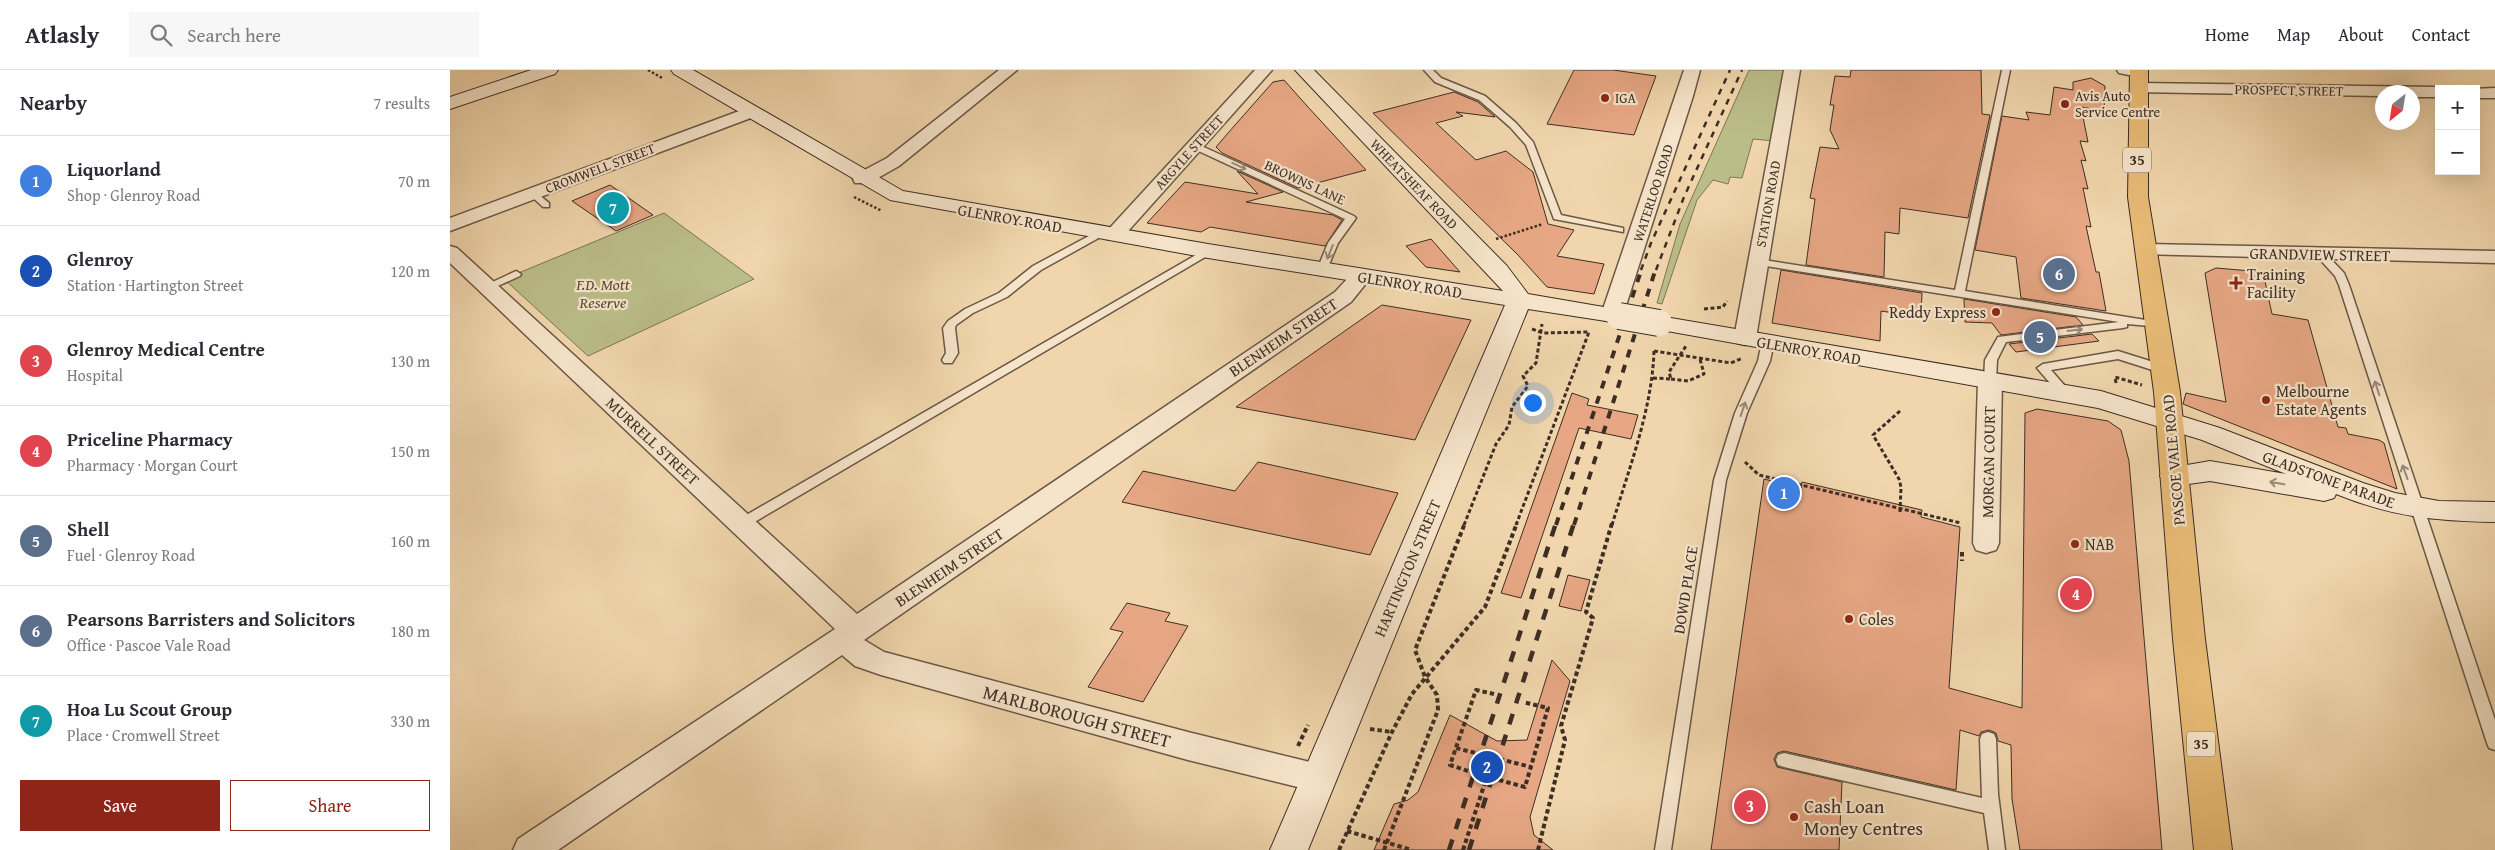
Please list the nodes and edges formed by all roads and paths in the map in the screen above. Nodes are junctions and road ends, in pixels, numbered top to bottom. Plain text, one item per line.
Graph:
1 (549, 70) edge
2 (680, 70) edge
3 (1009, 70) edge
4 (1264, 70) edge
5 (1304, 70) edge
6 (1428, 70) edge
7 (1692, 70) edge
8 (1792, 70) edge
9 (2006, 70) edge
10 (2135, 75) edge
11 (2435, 92) edge
12 (2480, 93) edge
13 (2495, 93) edge
14 (450, 103) edge
15 (750, 112) junction
16 (1195, 146) junction
17 (862, 178) junction
18 (1561, 218) junction
19 (450, 225) edge
20 (1620, 230) dead end
21 (1107, 234) junction
22 (1477, 249) junction
23 (2146, 250) junction
24 (1208, 251) junction
25 (450, 252) edge
26 (2320, 254) junction
27 (2495, 257) edge
28 (1757, 262) junction
29 (1322, 270) junction
30 (516, 274) dead end
31 (1362, 276) junction
32 (487, 287) junction
33 (1435, 288) junction
34 (1730, 293) dead end
35 (1959, 294) junction
36 (1515, 311) junction
37 (1615, 316) junction
38 (1542, 324) dead end
39 (2158, 325) junction
40 (1690, 328) junction
41 (1543, 333) junction
42 (1656, 334) junction
43 (1759, 347) junction
44 (1654, 351) junction
45 (1683, 356) junction
46 (1700, 359) junction
47 (948, 360) dead end
48 (2165, 370) junction
49 (1653, 378) junction
50 (1671, 379) junction
51 (1990, 381) junction
52 (2066, 394) junction
53 (1900, 412) dead end
54 (2169, 419) junction
55 (1732, 443) junction
56 (2174, 476) junction
57 (2406, 506) junction
58 (1900, 510) junction
59 (2493, 515) edge
60 (1964, 516) dead end
61 (741, 524) junction
62 (1974, 543) joint
63 (1962, 562) dead end
64 (849, 635) junction
65 (1425, 678) junction
66 (1494, 694) dead end
67 (1523, 702) dead end
68 (1988, 738) dead end
69 (2495, 743) edge
70 (1456, 748) junction
71 (1493, 758) junction
72 (1784, 760) dead end
73 (1531, 767) junction
74 (1468, 771) dead end
75 (1318, 778) junction
76 (1499, 780) dead end
77 (1991, 807) junction
78 (1347, 830) junction
79 (1387, 843) junction
80 (1287, 845) edge
81 (530, 850) edge
82 (1338, 850) edge
83 (1384, 850) edge
84 (1412, 850) edge
85 (1463, 850) edge
86 (1538, 850) edge
87 (1663, 850) edge
88 (1997, 850) edge
89 (2213, 850) edge

1 - 14 street
2 - 15 street, GLENROY ROAD
3 - 17 street
4 - 16 street, ARGYLE STREET
5 - 22 street, WHEATSHEAF ROAD
6 - 18 lane
7 - 37 street, WATERLOO ROAD
8 - 28 street, STATION ROAD
9 - 35 lane
10 - 11 street, PROSPECT STREET
10 - 23 main road, PASCOE VALE ROAD / 35
12 - 13 street
15 - 17 street, GLENROY ROAD
15 - 19 street, CROMWELL STREET
16 - 21 street, ARGYLE STREET
16 -> 29 lane, BROWNS LANE
17 - 21 street, GLENROY ROAD
18 - 20 lane
18 - 22 path
21 - 24 street, GLENROY ROAD
21 - 47 lane
22 - 33 street
22 - 36 street, WHEATSHEAF ROAD
23 - 26 street, GRANDVIEW STREET
23 - 39 main road, PASCOE VALE ROAD / 35
24 - 29 street, GLENROY ROAD
24 - 61 lane
25 - 32 street, MURRELL STREET
26 - 27 street, GRANDVIEW STREET
57 -> 26 lane
28 - 35 lane
28 - 43 street, STATION ROAD
29 - 31 street, GLENROY ROAD
30 - 32 lane
31 - 33 street, GLENROY ROAD
31 - 64 street, BLENHEIM STREET
32 - 61 street, MURRELL STREET
33 - 36 street, GLENROY ROAD
34 - 40 path
35 - 39 lane
36 - 37 street, GLENROY ROAD
36 - 41 path
36 - 75 street, HARTINGTON STREET
37 - 42 street, GLENROY ROAD, bridge
38 - 41 path
39 - 48 main road, PASCOE VALE ROAD / 35
51 -> 39 lane
40 - 42 street, GLENROY ROAD
40 - 43 street, GLENROY ROAD
40 - 45 path
41 - 65 path
41 - 65 path
42 - 44 path
43 - 46 path
43 - 51 street, GLENROY ROAD
55 -> 43 lane, DOWD PLACE
44 - 45 path
44 - 49 path
45 - 46 path
45 - 50 path
46 - 50 path
48 - 52 lane
48 - 54 main road, PASCOE VALE ROAD / 35
49 - 50 path
49 - 86 path
51 - 52 street, GLENROY ROAD
51 - 62 street, MORGAN COURT
52 - 54 street, GLENROY ROAD
53 - 58 path
54 - 56 main road, PASCOE VALE ROAD / 35
54 - 57 street, GLADSTONE PARADE
55 - 58 path
55 - 87 lane, DOWD PLACE
57 -> 56 street
56 - 89 main road, PASCOE VALE ROAD / 35
57 - 59 street, GLADSTONE PARADE
57 - 69 lane
58 - 60 path
61 - 64 street, MURRELL STREET
62 - 63 path
64 - 75 street, MARLBOROUGH STREET
64 - 81 street, BLENHEIM STREET
65 - 78 path
65 - 79 path
66 - 70 path
67 - 73 path
68 - 77 lane
70 - 71 path
70 - 74 path
71 - 73 path
71 - 85 path
72 - 77 lane
73 - 76 path
75 - 80 street, HARTINGTON STREET
77 - 88 lane
78 - 79 path
78 - 82 path
79 - 83 path
79 - 84 path

